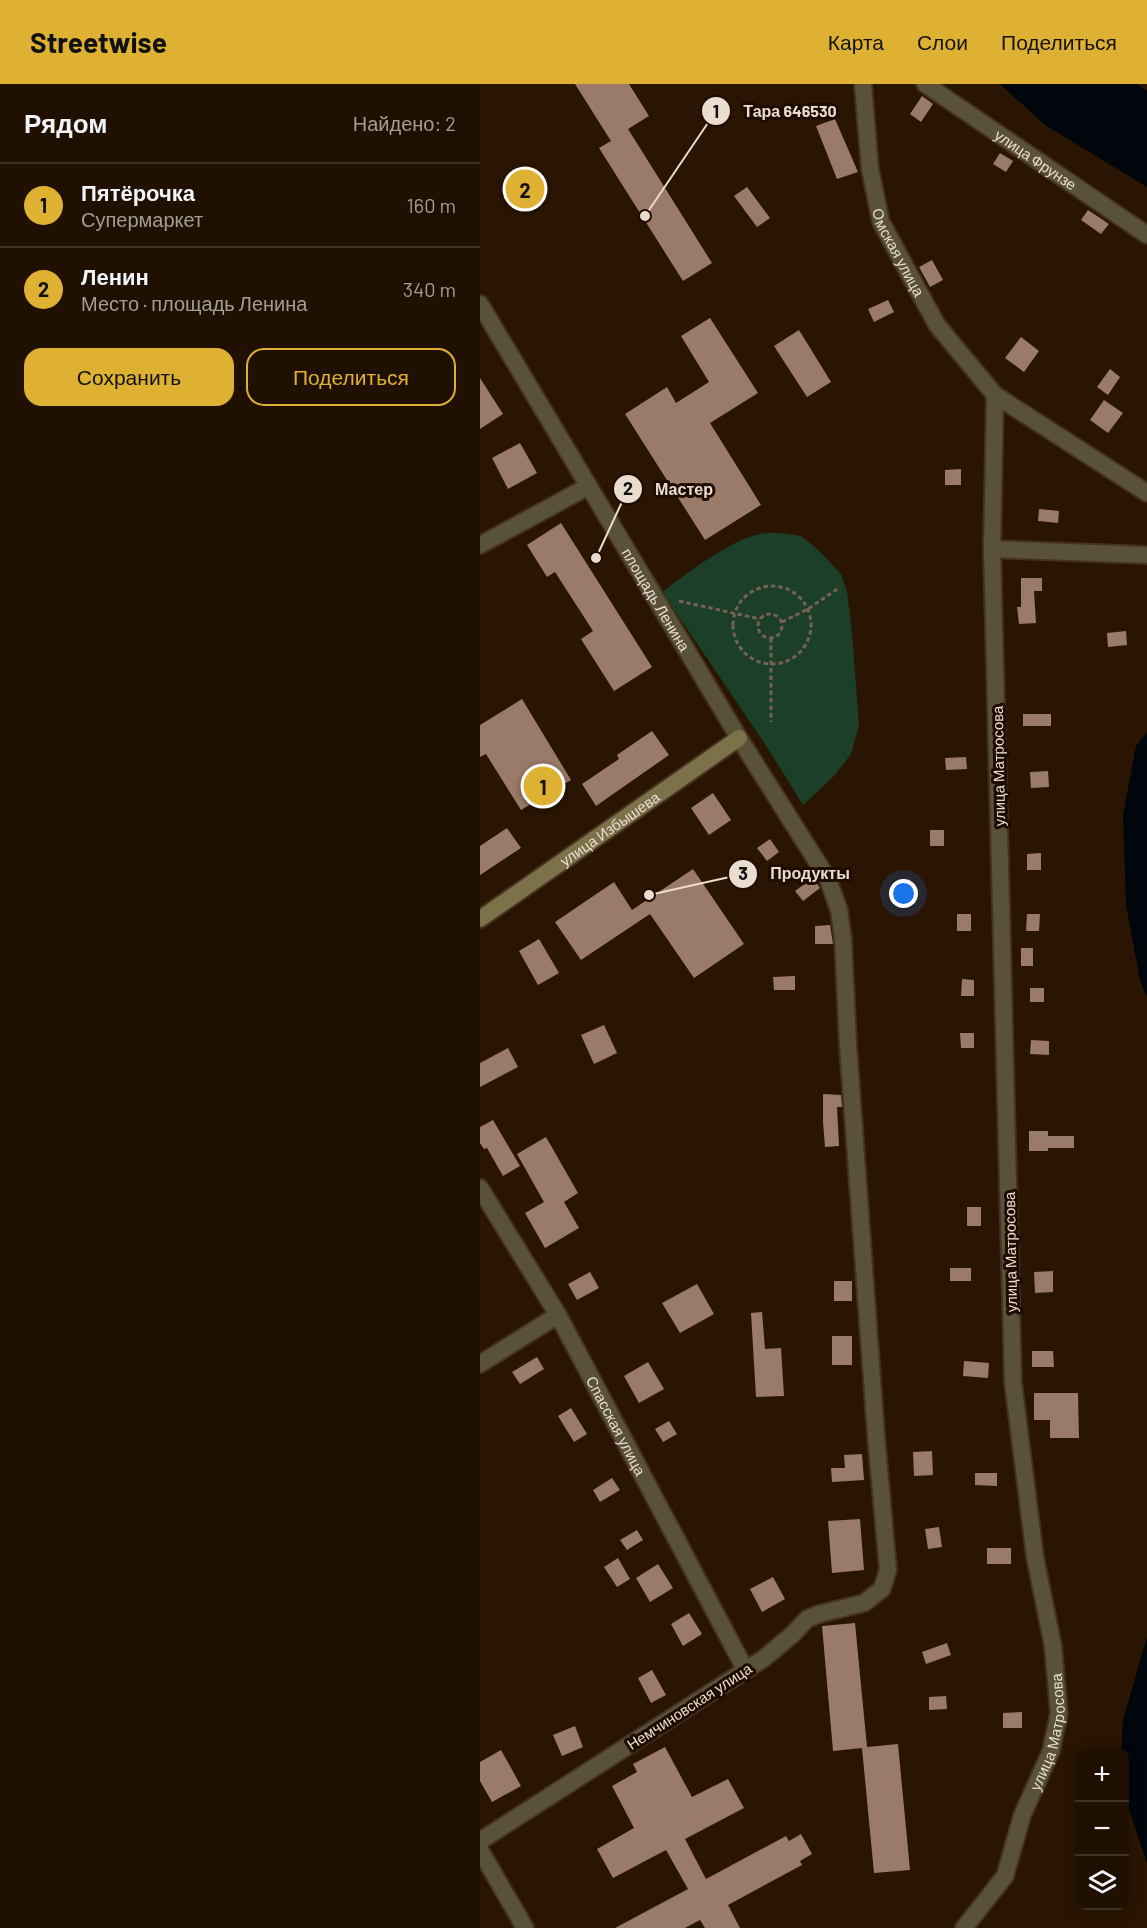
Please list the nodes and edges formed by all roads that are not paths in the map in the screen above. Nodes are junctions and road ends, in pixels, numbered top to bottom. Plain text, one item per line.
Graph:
1 (863, 84) edge
2 (925, 84) edge
3 (1147, 235) edge
4 (480, 304) edge
5 (995, 395) junction
6 (589, 486) junction
7 (1147, 493) edge
8 (480, 545) edge
9 (992, 549) junction
10 (1147, 555) edge
11 (739, 738) junction
12 (480, 919) edge
13 (480, 1188) edge
14 (558, 1315) junction
15 (480, 1364) edge
16 (888, 1570) joint
17 (745, 1669) junction
18 (480, 1841) edge
19 (480, 1850) edge
20 (525, 1928) edge
21 (964, 1928) edge

1 - 5 street, Омская улица
2 - 3 street, улица Фрунзе
4 - 6 street, площадь Ленина
5 - 7 street, Омская улица
5 - 9 street
6 - 8 street
6 - 11 street, площадь Ленина
9 - 10 street
9 - 21 street, улица Матросова
11 - 12 main road, улица Избышева
11 - 16 street, площадь Ленина
13 - 14 street, Спасская улица
14 - 15 street
14 - 17 street, Спасская улица
16 - 17 street, Немчиновская улица
17 - 18 street, Немчиновская улица
19 - 20 street

